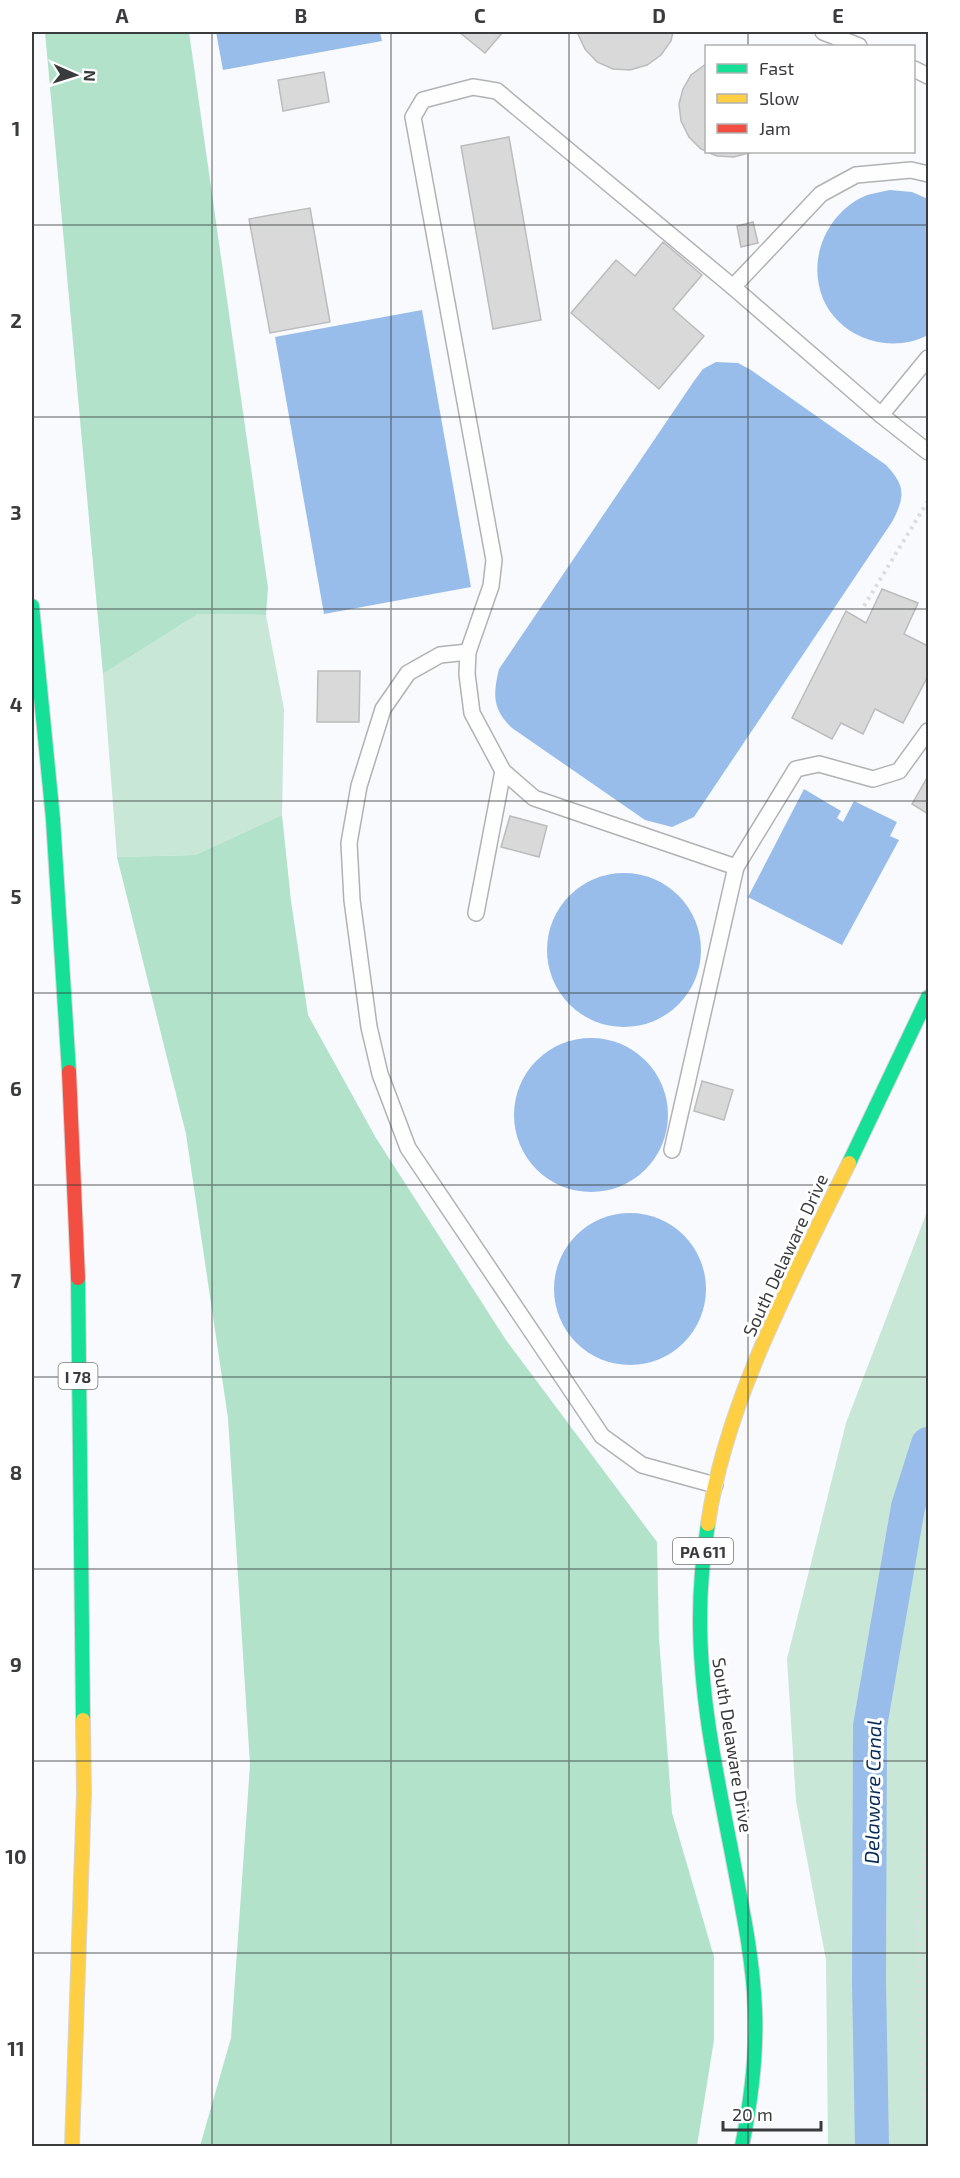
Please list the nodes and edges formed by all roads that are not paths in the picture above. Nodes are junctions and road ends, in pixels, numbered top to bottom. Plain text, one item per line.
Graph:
1 (823, 32) edge
2 (856, 45) edge
3 (928, 174) edge
4 (733, 287) junction
5 (928, 358) edge
6 (881, 415) junction
7 (928, 452) edge
8 (32, 606) edge
9 (468, 652) junction
10 (928, 731) edge
11 (503, 771) junction
12 (736, 867) junction
13 (476, 913) dead end
14 (928, 996) edge
15 (672, 1150) dead end
16 (715, 1485) junction
17 (72, 2146) edge
18 (742, 2146) edge

1 - 2 lane
3 - 4 lane
4 - 6 lane
4 - 9 lane
5 - 6 lane
6 - 7 lane
8 - 17 highway, I 78
9 - 11 lane
9 - 16 lane
10 - 12 lane
11 - 12 lane
11 - 13 lane
12 - 15 lane
14 - 16 highway, South Delaware Drive / PA 611
16 - 18 highway, South Delaware Drive / PA 611

